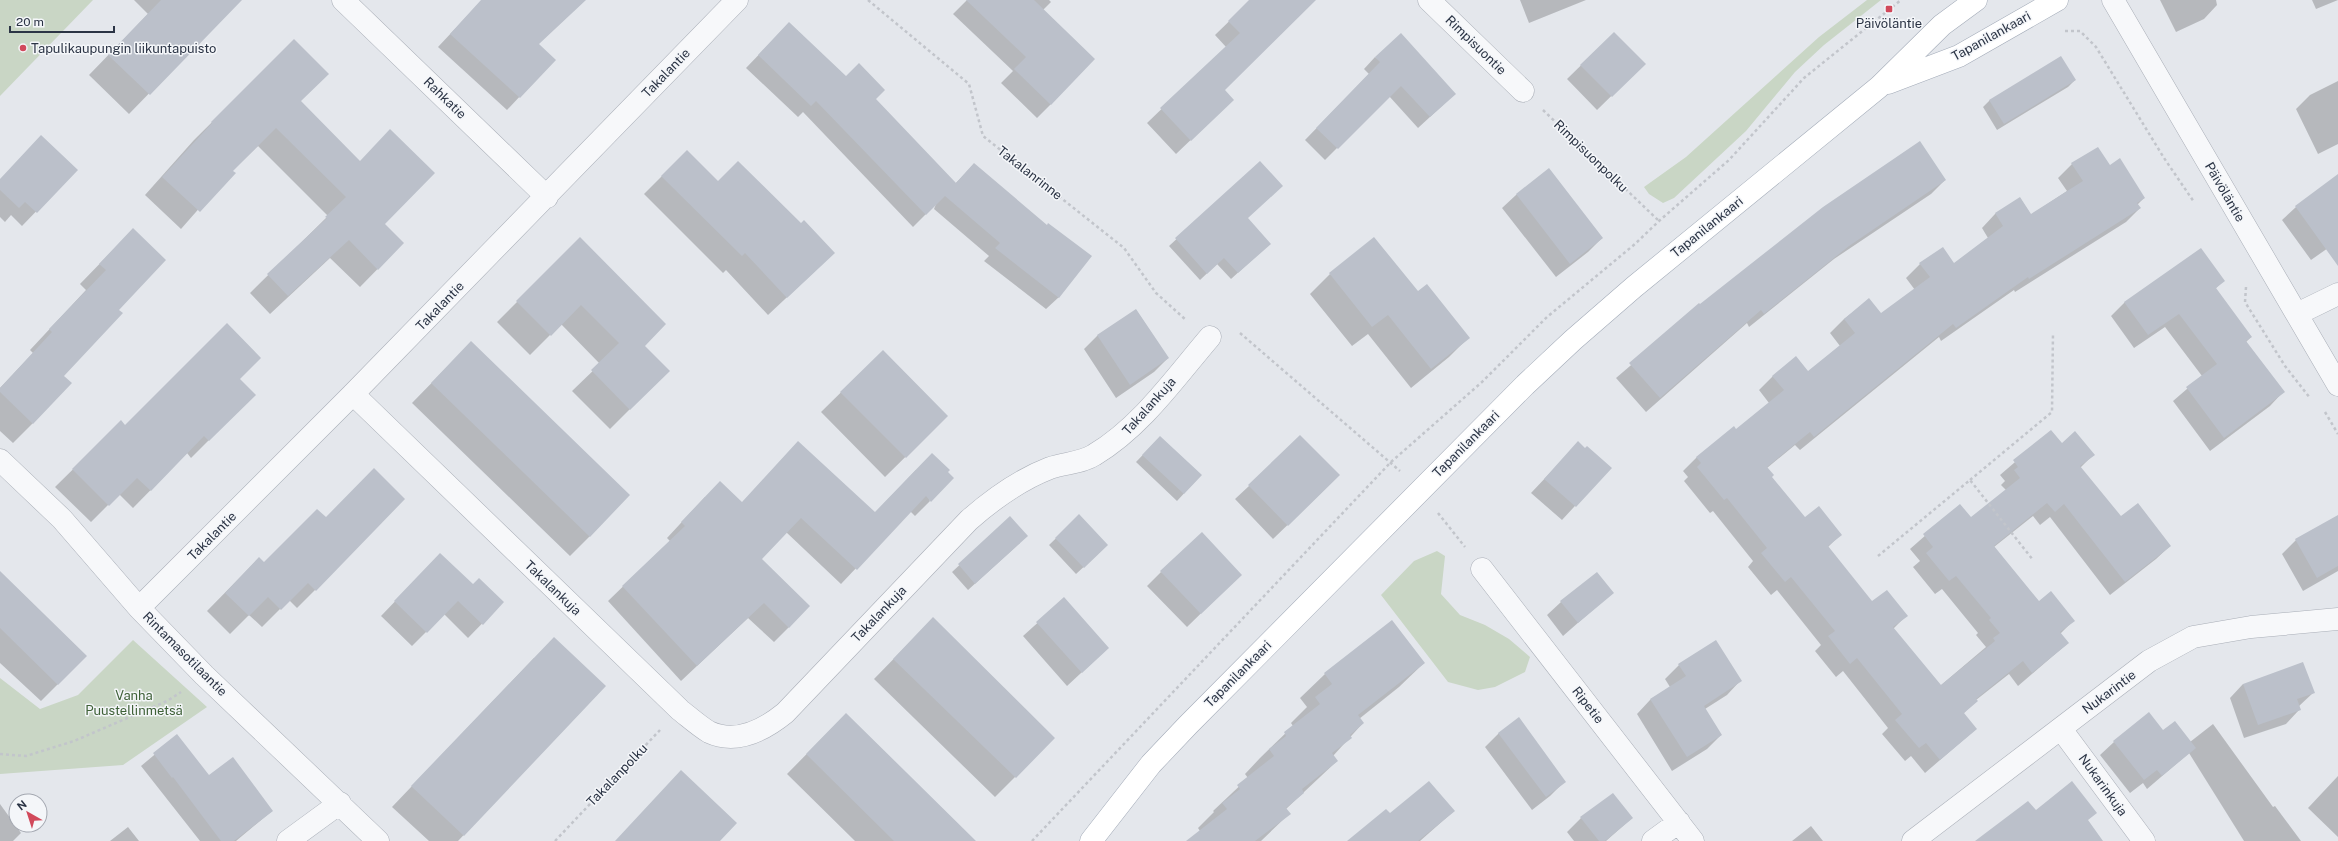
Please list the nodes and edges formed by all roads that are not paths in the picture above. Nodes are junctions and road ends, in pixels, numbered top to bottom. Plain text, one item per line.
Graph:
1 (343, 0) edge
2 (737, 0) edge
3 (1429, 0) edge
4 (1976, 0) edge
5 (2057, 0) edge
6 (2113, 0) edge
7 (1880, 86) junction
8 (1523, 91) road end
9 (547, 197) junction
10 (2338, 294) edge
11 (2297, 314) junction
12 (1210, 337) road end
13 (2338, 385) edge
14 (353, 394) junction
15 (0, 460) edge
16 (1482, 570) road end
17 (140, 608) junction
18 (2338, 619) edge
19 (2061, 729) junction
20 (340, 803) junction
21 (1679, 822) junction
22 (288, 841) edge
23 (378, 841) edge
24 (1090, 841) edge
25 (1654, 841) edge
26 (1693, 841) edge
27 (1913, 841) edge
28 (2144, 841) edge

1 - 9 street, Rahkatie
2 - 9 street, Takalantie
3 - 8 street, Rimpisuontie
4 - 7 main road, Tapanilankaari
5 - 7 main road, Tapanilankaari
6 - 11 street, Päivöläntie
7 - 24 main road, Tapanilankaari
9 - 14 street, Takalantie
10 - 11 street
11 - 13 street, Päivöläntie
12 - 14 street, Takalankuja
14 - 17 street, Takalantie
15 - 17 street, Rintamasotilaantie
16 - 21 street, Ripetie
17 - 20 street, Rintamasotilaantie
18 - 19 street, Nukarintie
19 - 27 street, Nukarintie
19 - 28 street, Nukarinkuja
20 - 22 street
20 - 23 street, Rintamasotilaantie
21 - 25 street
21 - 26 street, Ripetie

